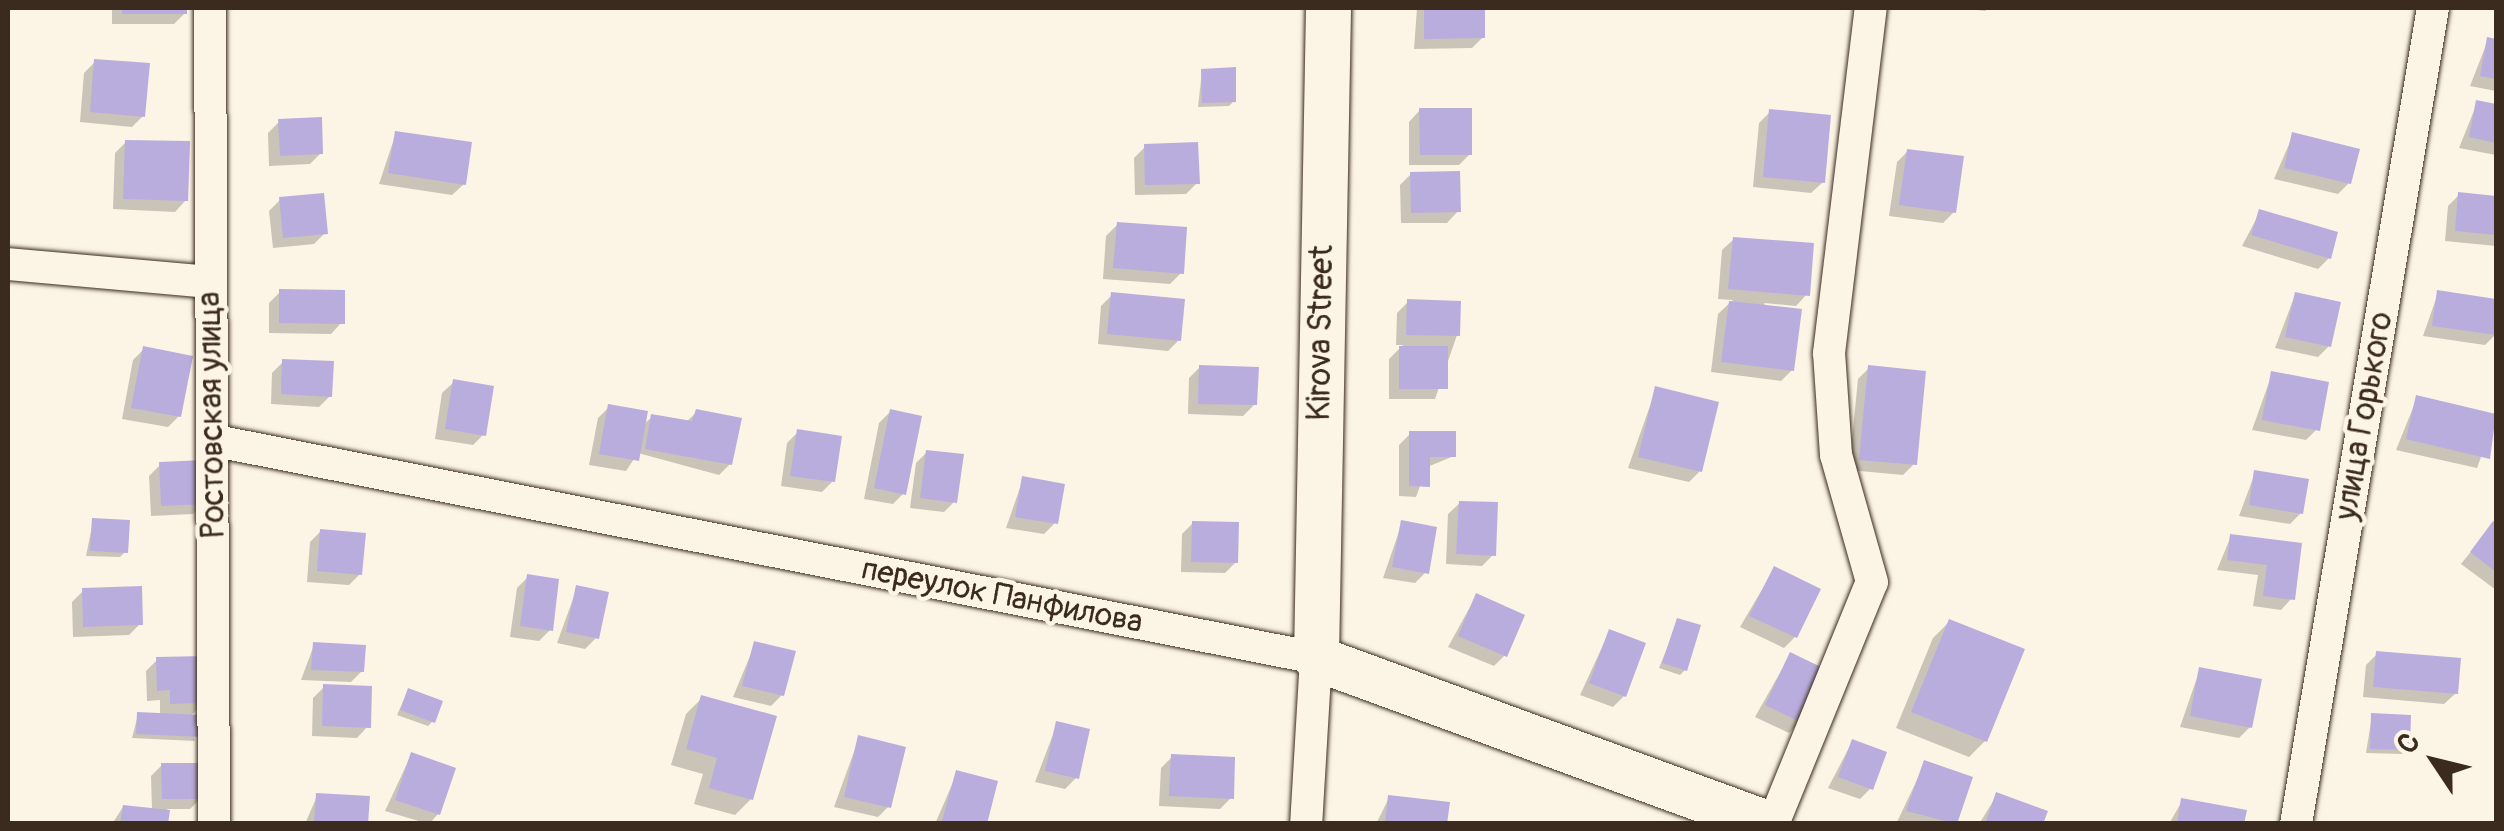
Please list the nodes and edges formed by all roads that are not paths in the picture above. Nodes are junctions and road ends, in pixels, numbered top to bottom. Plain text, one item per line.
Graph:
1 (210, 8) edge
2 (1328, 8) edge
3 (1870, 8) edge
4 (2433, 8) edge
5 (8, 264) edge
6 (208, 282) junction
7 (216, 441) junction
8 (1316, 658) junction
9 (214, 824) edge
10 (1306, 824) edge
11 (1771, 824) edge
12 (2296, 824) edge

1 - 6 street, Ростовская улица
2 - 8 street, Kirova Street
3 - 11 street
4 - 12 street, улица Горького
5 - 6 street
6 - 7 street, Ростовская улица
7 - 8 street, переулок Панфилова
7 - 9 street, Ростовская улица
8 - 10 street
8 - 11 street, переулок Панфилова

